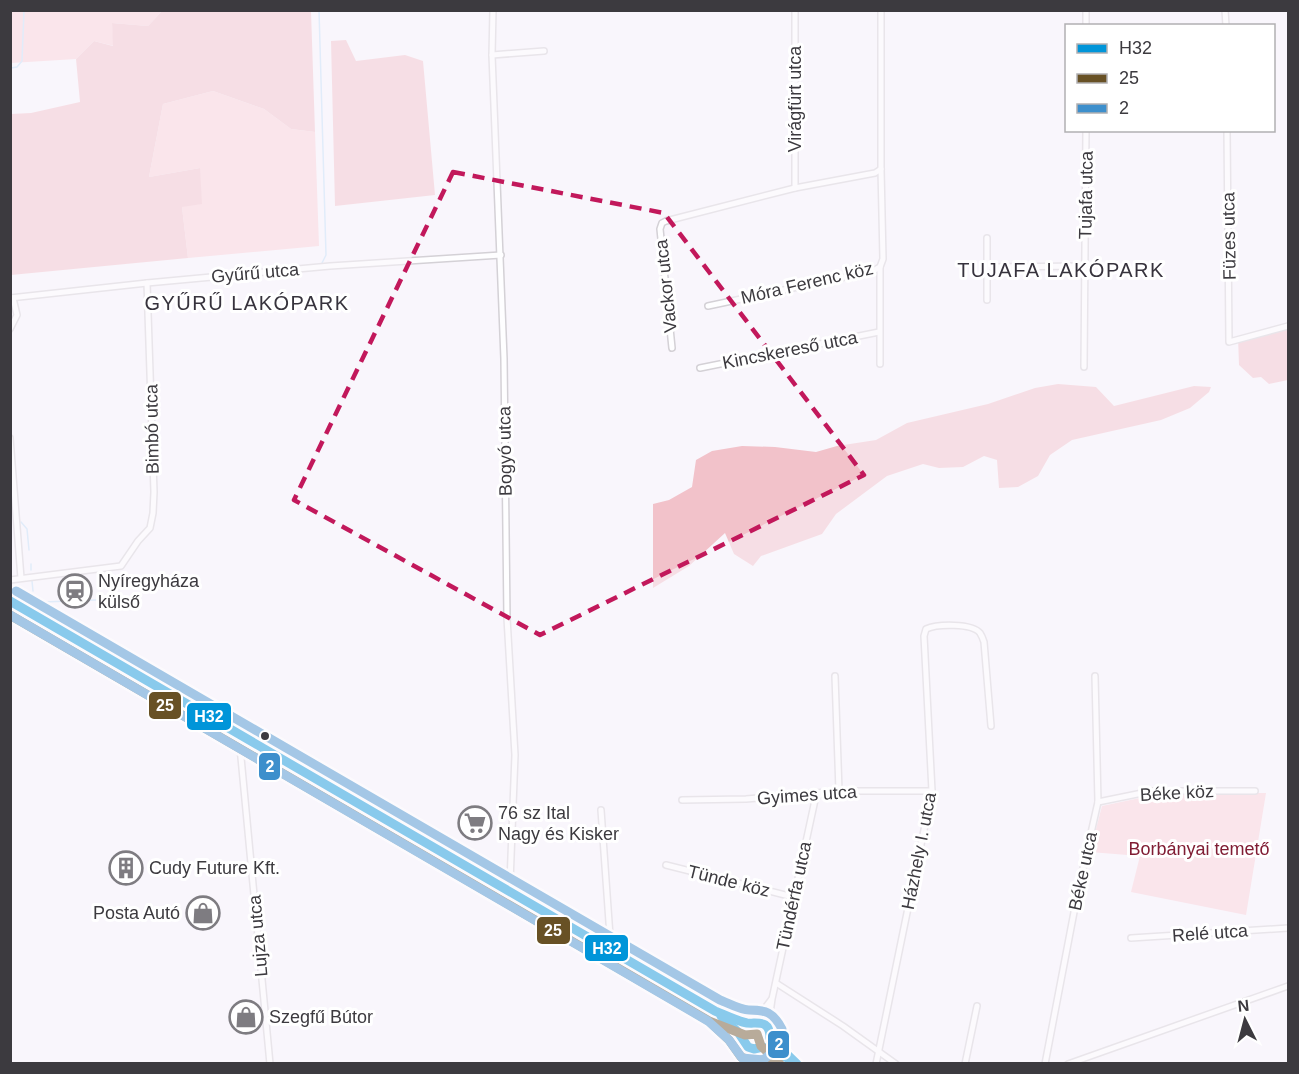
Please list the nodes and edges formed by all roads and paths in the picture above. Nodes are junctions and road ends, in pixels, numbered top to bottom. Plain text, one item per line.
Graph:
1 (493, 10) edge
2 (795, 10) edge
3 (881, 10) edge
4 (544, 51) dead end
5 (492, 55) junction
6 (1086, 132) edge
7 (1227, 132) edge
8 (881, 169) junction
9 (795, 188) junction
10 (987, 238) dead end
11 (501, 255) junction
12 (1084, 266) junction
13 (880, 267) junction
14 (987, 267) junction
15 (147, 283) junction
16 (12, 298) edge
17 (987, 300) dead end
18 (708, 306) dead end
19 (1288, 326) edge
20 (10, 329) edge
21 (879, 332) junction
22 (1229, 342) junction
23 (672, 348) dead end
24 (1229, 350) dead end
25 (880, 364) dead end
26 (1084, 367) dead end
27 (700, 368) dead end
28 (10, 438) edge
29 (21, 578) junction
30 (10, 580) edge
31 (10, 602) edge
32 (835, 676) dead end
33 (1095, 676) dead end
34 (991, 726) dead end
35 (241, 736) junction
36 (839, 791) junction
37 (932, 791) junction
38 (1255, 791) dead end
39 (820, 794) junction
40 (682, 800) dead end
41 (1098, 802) junction
42 (601, 810) dead end
43 (666, 866) dead end
44 (508, 891) junction
45 (793, 897) junction
46 (1288, 928) edge
47 (1131, 938) dead end
48 (611, 951) junction
49 (776, 983) junction
50 (1288, 986) edge
51 (772, 999) junction
52 (977, 1006) dead end
53 (715, 1011) junction
54 (752, 1022) junction
55 (768, 1027) junction
56 (742, 1037) junction
57 (770, 1038) junction
58 (746, 1045) junction
59 (760, 1048) junction
60 (878, 1052) junction
61 (797, 1063) edge
62 (270, 1064) edge
63 (745, 1064) edge
64 (750, 1064) edge
65 (876, 1064) edge
66 (896, 1064) edge
67 (965, 1064) edge
68 (1045, 1064) edge
69 (1068, 1064) edge

1 - 5 street, Bogyó utca
2 - 9 street, Virágfürt utca
3 - 8 street, Móra Ferenc köz
4 - 5 street
5 - 11 street, Bogyó utca
6 - 12 street, Tujafa utca
7 - 22 street, Füzes utca
8 - 9 street
8 - 13 street, Móra Ferenc köz
9 - 23 street, Vackor utca
10 - 14 street
11 - 15 street, Gyűrű utca
11 - 44 street, Bogyó utca
12 - 14 street
12 - 26 street, Tujafa utca
13 - 18 street, Móra Ferenc köz
13 - 21 street
14 - 17 street
15 - 16 street, Gyűrű utca
15 - 29 street, Bimbó utca
16 - 20 street
19 - 22 street
21 - 25 street
21 - 27 street, Kincskereső utca
22 - 24 street, Füzes utca
28 - 29 street
29 - 30 street
31 - 35 main road
32 - 36 street
33 - 41 street, Béke utca
34 - 37 street, Házhely I. utca
35 - 44 main road
35 - 62 street, Lujza utca
36 - 37 street, Gyimes utca
36 - 39 street, Gyimes utca
37 - 60 street, Házhely I. utca
38 - 41 street, Béke köz
39 - 40 street, Gyimes utca
39 - 45 street, Tündérfa utca
41 - 68 street, Béke utca
42 - 48 street
43 - 45 street, Tünde köz
44 - 48 main road
45 - 49 street, Tündérfa utca
46 - 47 street, Relé utca
48 - 53 main road
49 - 51 street, Tündérfa utca
49 - 60 street
50 - 69 street
51 - 54 street, Tündérfa utca
51 - 55 street, Tündérfa utca
52 - 67 street
53 - 54 main road
53 - 56 main road
54 - 55 main road
54 - 56 main road
55 - 57 main road
56 - 58 main road
57 - 59 main road
57 - 61 main road
58 - 59 main road
58 - 63 street
59 - 61 main road
59 - 64 street
60 - 65 street, Házhely I. utca
60 - 66 street

